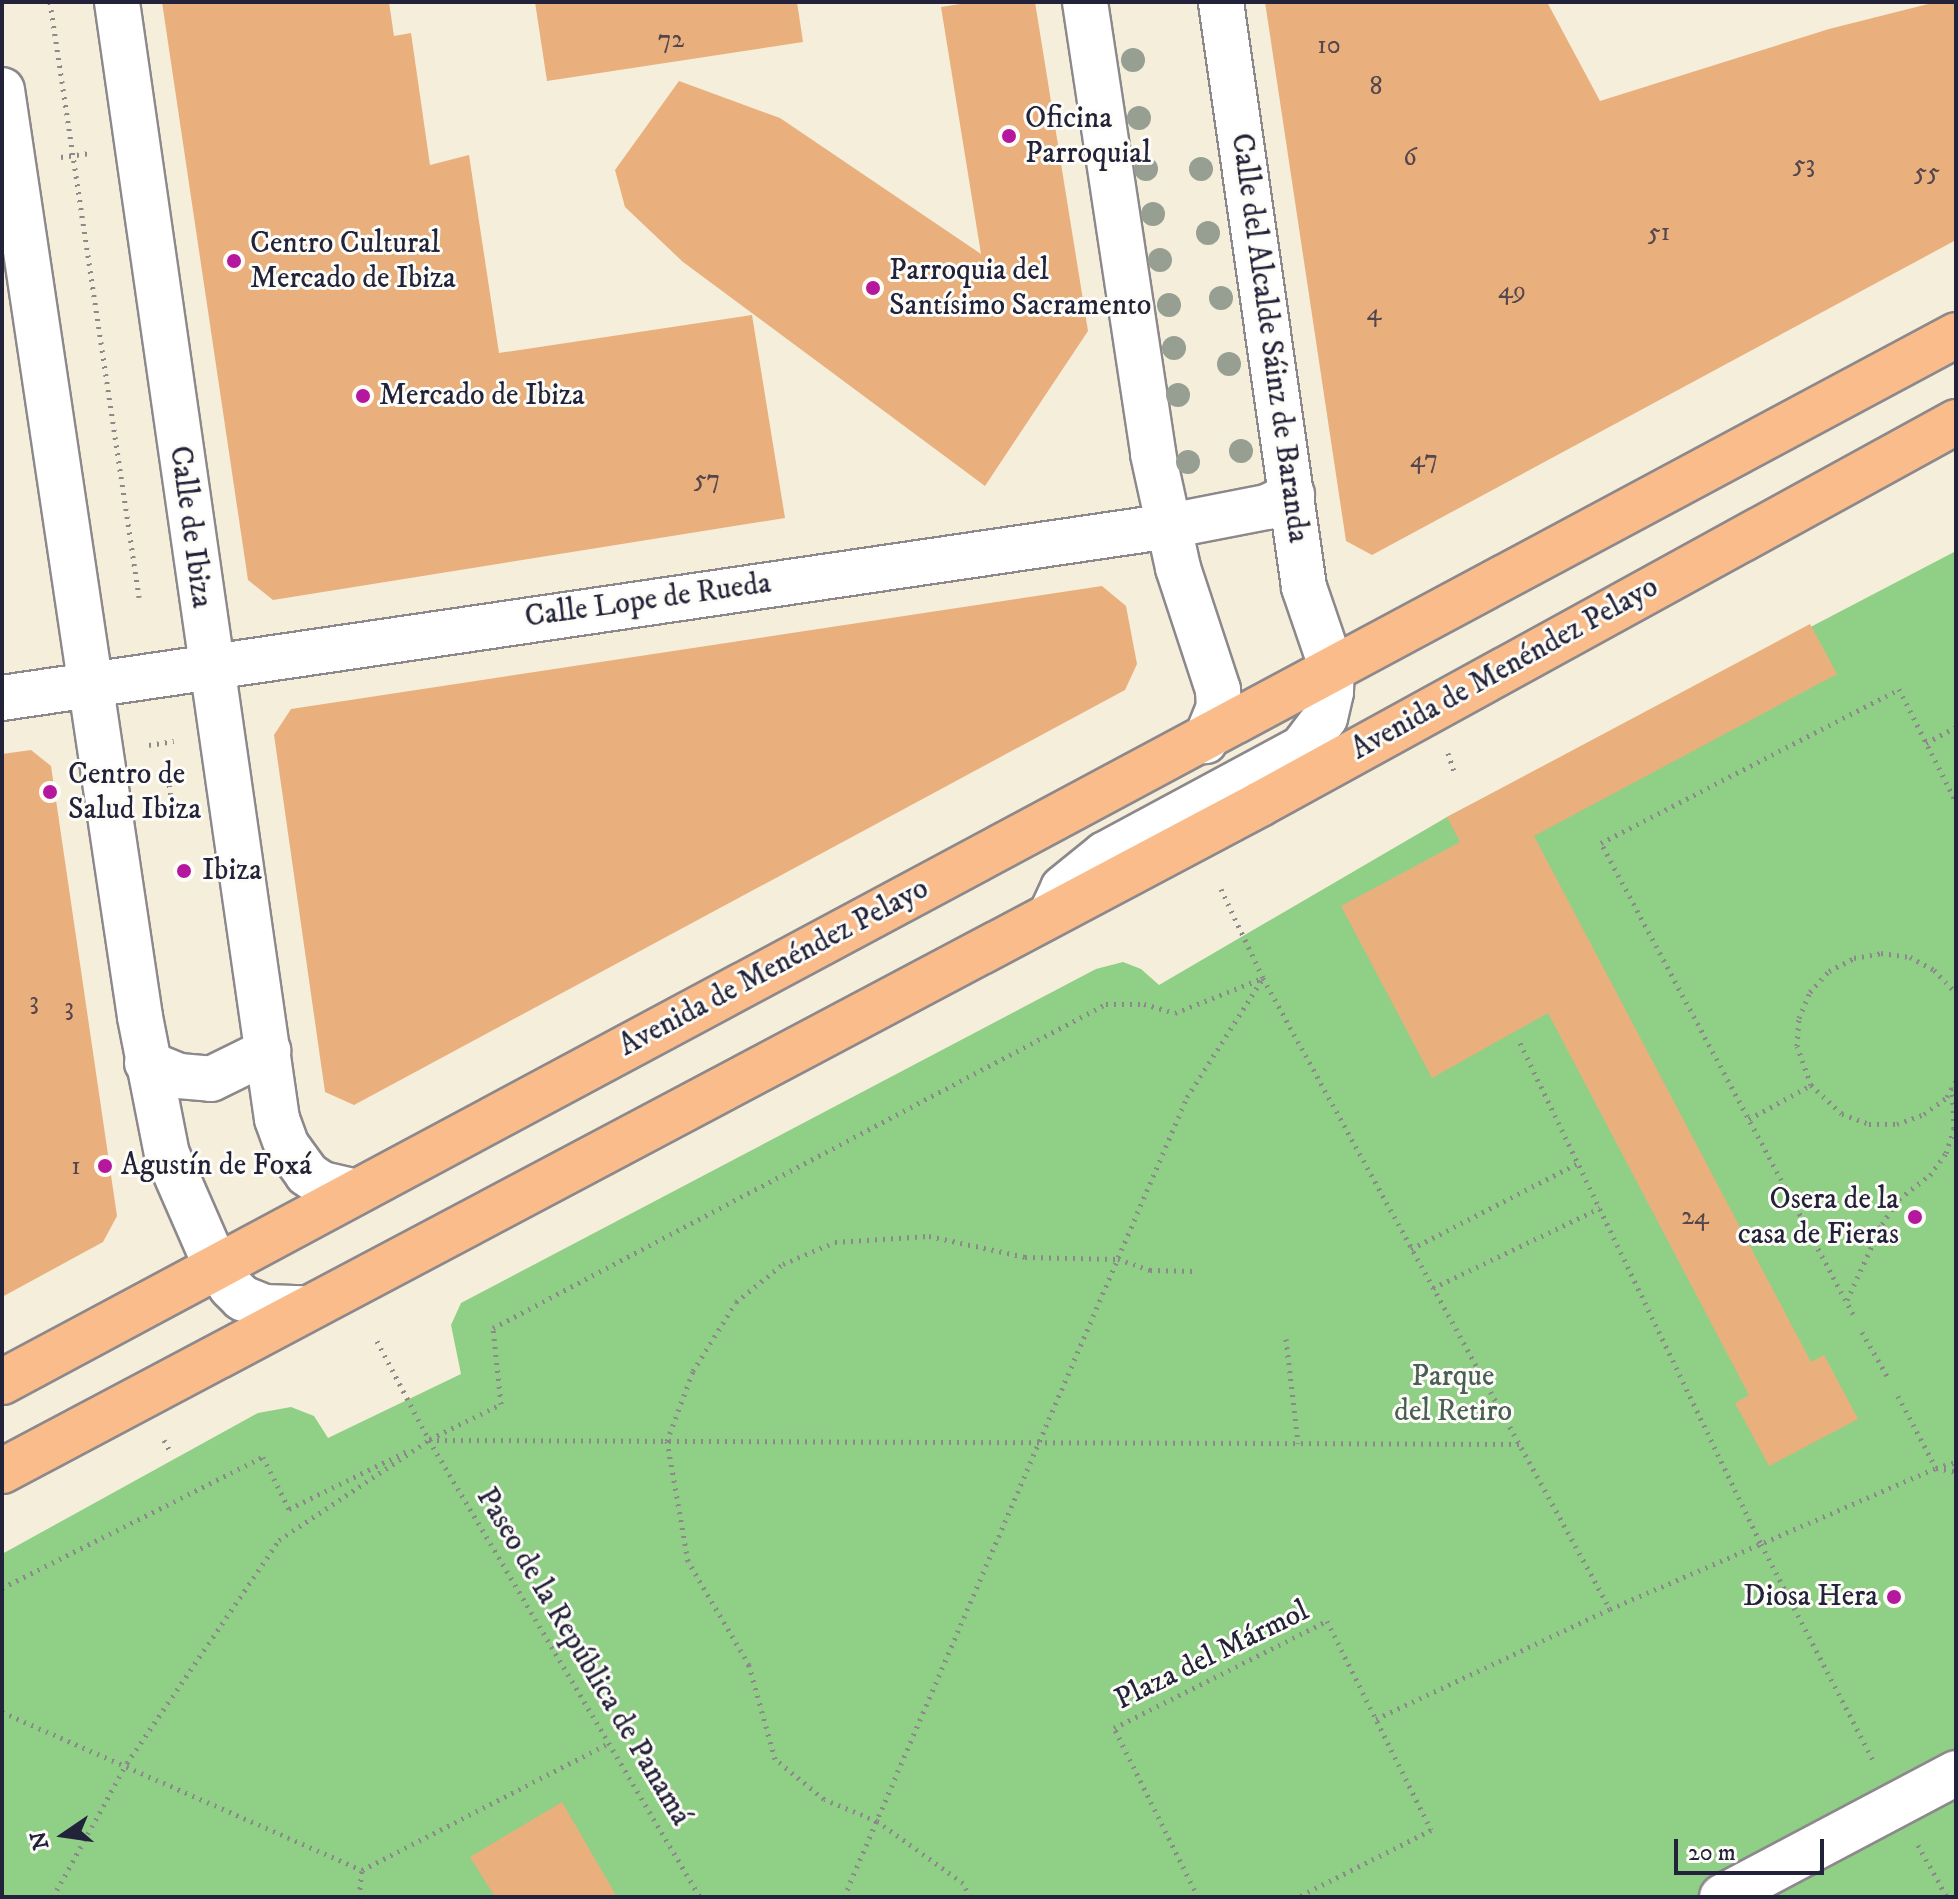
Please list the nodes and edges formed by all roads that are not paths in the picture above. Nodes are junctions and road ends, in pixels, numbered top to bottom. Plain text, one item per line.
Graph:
1 (117, 2) edge
2 (1085, 2) edge
3 (1221, 2) edge
4 (2, 90) edge
5 (1956, 335) edge
6 (1956, 422) edge
7 (1292, 495) junction
8 (1169, 526) junction
9 (208, 666) junction
10 (1332, 669) junction
11 (90, 684) junction
12 (2, 698) edge
13 (1205, 741) junction
14 (1052, 912) junction
15 (268, 1051) junction
16 (147, 1063) junction
17 (352, 1191) junction
18 (216, 1266) junction
19 (302, 1308) junction
20 (2, 1382) edge
21 (2, 1471) edge
22 (1956, 1773) edge
23 (1722, 1897) edge

1 - 9 street, Calle de Ibiza
2 - 8 street
3 - 7 street, Calle del Alcalde Sáinz de Baranda
4 - 11 street
5 - 10 main road, Avenida de Menéndez Pelayo
6 - 14 main road, Avenida de Menéndez Pelayo
7 - 8 street, Calle Lope de Rueda
7 - 10 street, Calle del Alcalde Sáinz de Baranda
8 - 9 street, Calle Lope de Rueda
8 - 13 street
9 - 11 street, Calle Lope de Rueda
9 - 15 street, Calle de Ibiza
10 - 13 main road, Avenida de Menéndez Pelayo
10 - 14 street, Avenida de Menéndez Pelayo
11 - 12 street, Calle Lope de Rueda
11 - 16 street
13 - 17 main road, Avenida de Menéndez Pelayo
14 - 19 main road, Avenida de Menéndez Pelayo
15 - 16 street
15 - 17 street, Calle de Ibiza
16 - 18 street
17 - 18 main road, Avenida de Menéndez Pelayo
18 - 19 street
18 - 20 main road, Avenida de Menéndez Pelayo
19 - 21 main road, Avenida de Menéndez Pelayo
22 - 23 street

